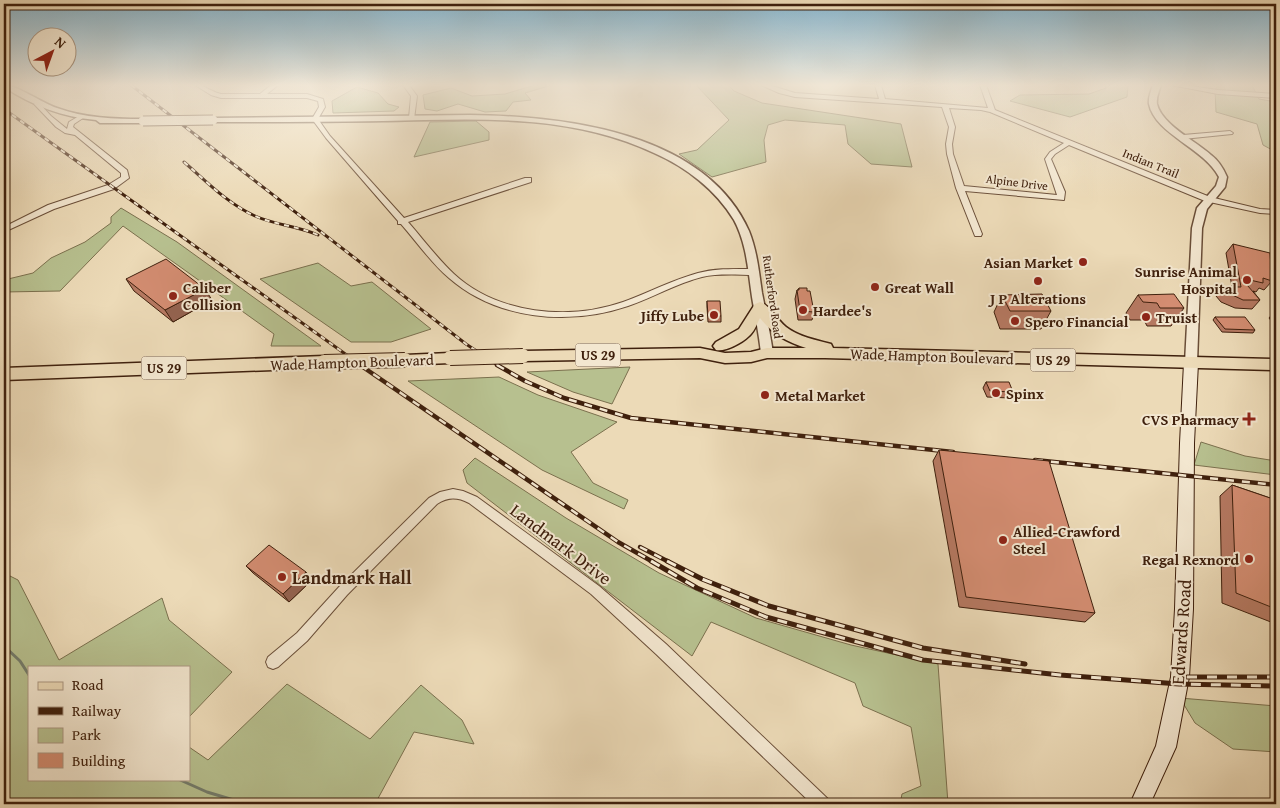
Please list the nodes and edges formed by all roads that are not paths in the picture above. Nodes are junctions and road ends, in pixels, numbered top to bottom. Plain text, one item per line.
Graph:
1 (55, 123) edge
2 (66, 123) edge
3 (78, 123) edge
4 (318, 123) edge
5 (566, 123) edge
6 (951, 123) edge
7 (1021, 123) edge
8 (1165, 123) edge
9 (58, 125) junction
10 (1230, 134) dead end
11 (76, 135) junction
12 (1183, 137) junction
13 (1069, 142) junction
14 (528, 180) dead end
15 (960, 188) junction
16 (1208, 199) junction
17 (1276, 212) edge
18 (402, 222) junction
19 (4, 230) edge
20 (978, 234) dead end
21 (755, 272) junction
22 (760, 306) junction
23 (721, 346) junction
24 (700, 353) junction
25 (767, 353) junction
26 (852, 354) junction
27 (1191, 363) junction
28 (1276, 365) edge
29 (4, 374) edge
30 (273, 662) dead end
31 (823, 804) edge
32 (1140, 804) edge

1 - 9 street
2 - 9 street
3 - 11 street
4 - 18 street
5 - 21 street, Rutherford Road
6 - 15 street
7 - 13 street, Indian Trail
8 - 12 street
9 - 11 street
10 - 12 street
11 - 19 street
12 - 16 street
13 - 15 street, Alpine Drive
13 - 16 street, Indian Trail
14 - 18 street
15 - 20 street
16 - 17 street, Indian Trail
16 - 27 street
18 - 21 street
21 - 22 street, Rutherford Road
22 - 23 main road
22 - 25 street, Rutherford Road
22 - 26 main road
23 - 24 main road, Wade Hampton Boulevard / US 29
23 - 25 main road, Wade Hampton Boulevard / US 29
24 - 25 main road, Wade Hampton Boulevard / US 29
24 - 29 main road, Wade Hampton Boulevard / US 29, bridge
25 - 26 main road, Wade Hampton Boulevard / US 29
26 - 27 main road, Wade Hampton Boulevard / US 29
27 - 28 main road, Wade Hampton Boulevard / US 29
27 - 32 main road, Edwards Road
30 - 31 street, Landmark Drive

